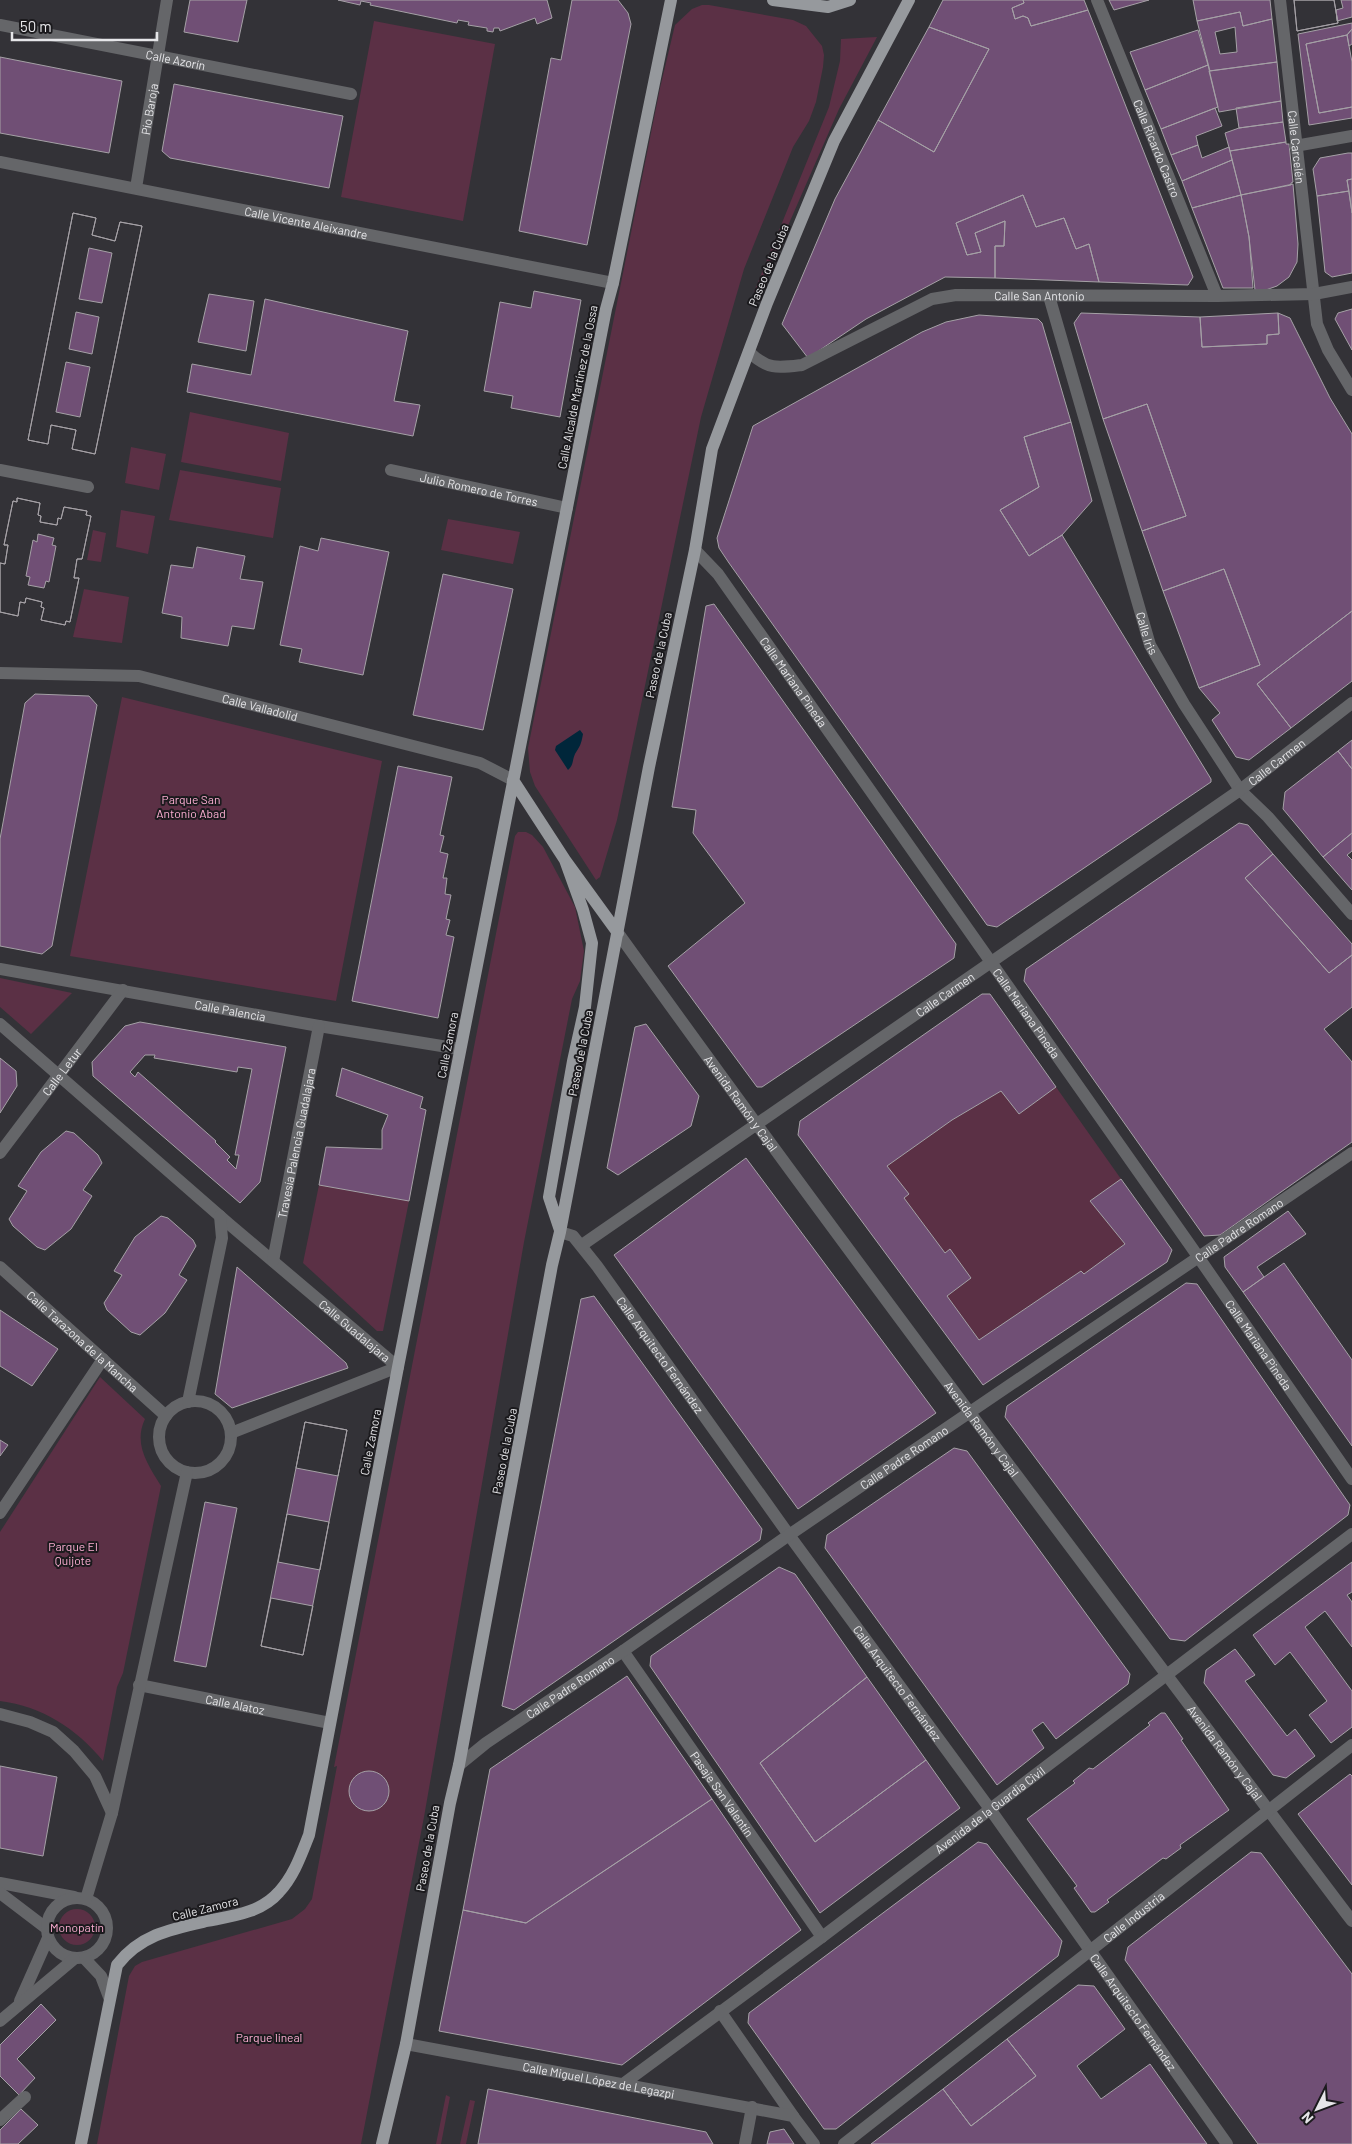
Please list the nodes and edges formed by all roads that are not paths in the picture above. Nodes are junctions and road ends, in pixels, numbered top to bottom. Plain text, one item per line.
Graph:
1 (167, 0) edge
2 (671, 0) edge
3 (773, 0) edge
4 (850, 0) edge
5 (909, 0) edge
6 (1097, 0) edge
7 (1280, 0) edge
8 (0, 25) edge
9 (158, 55) junction
10 (351, 94) dead end
11 (1352, 136) edge
12 (1295, 146) junction
13 (0, 162) edge
14 (136, 188) junction
15 (613, 283) junction
16 (1352, 287) edge
17 (1314, 294) junction
18 (1049, 296) junction
19 (1217, 296) junction
20 (749, 352) junction
21 (1352, 390) edge
22 (0, 470) edge
23 (390, 470) dead end
24 (88, 487) dead end
25 (568, 508) junction
26 (696, 550) junction
27 (1, 676) edge
28 (1352, 703) edge
29 (513, 780) junction
30 (1240, 790) junction
31 (565, 860) junction
32 (1352, 914) edge
33 (618, 933) junction
34 (990, 963) junction
35 (0, 969) edge
36 (123, 990) junction
37 (0, 1024) edge
38 (319, 1026) junction
39 (460, 1049) junction
40 (58, 1076) junction
41 (756, 1126) junction
42 (0, 1153) edge
43 (1352, 1153) edge
44 (220, 1216) junction
45 (560, 1232) junction
46 (582, 1245) junction
47 (1198, 1257) junction
48 (273, 1261) junction
49 (0, 1267) edge
50 (102, 1359) junction
51 (398, 1366) junction
52 (188, 1402) junction
53 (971, 1413) junction
54 (166, 1416) junction
55 (231, 1433) junction
56 (187, 1472) junction
57 (1352, 1479) edge
58 (0, 1513) edge
59 (1352, 1534) edge
60 (789, 1535) junction
61 (623, 1651) junction
62 (1166, 1675) junction
63 (139, 1685) junction
64 (0, 1714) edge
65 (330, 1723) junction
66 (1352, 1745) edge
67 (459, 1766) junction
68 (990, 1809) junction
69 (1268, 1810) junction
70 (112, 1813) junction
71 (0, 1883) edge
72 (0, 1893) edge
73 (83, 1899) junction
74 (1352, 1921) edge
75 (47, 1933) junction
76 (822, 1937) junction
77 (1091, 1950) junction
78 (79, 1958) junction
79 (109, 1996) junction
80 (19, 2003) junction
81 (720, 2012) junction
82 (0, 2021) edge
83 (406, 2044) junction
84 (623, 2084) junction
85 (25, 2097) dead end
86 (752, 2107) junction
87 (793, 2116) junction
88 (0, 2120) edge
89 (81, 2144) edge
90 (382, 2144) edge
91 (744, 2144) edge
92 (814, 2144) edge
93 (844, 2144) edge
94 (1227, 2144) edge

1 - 9 street, Pío Baroja
2 - 15 main road, Calle Alcalde Martínez de la Ossa
3 - 4 main road
5 - 20 main road, Paseo de la Cuba
6 - 19 street, Calle Ricardo Castro
7 - 12 street, Calle Carcelén
8 - 9 street, Calle Azorín
9 - 10 street, Calle Azorín
9 - 14 street, Pío Baroja
11 - 12 street
12 - 17 street, Calle Carcelén
13 - 14 street, Calle Vicente Aleixandre
14 - 15 street, Calle Vicente Aleixandre
15 - 25 main road, Calle Alcalde Martínez de la Ossa
16 - 17 street, Calle San Antonio
17 - 19 street, Calle San Antonio
17 - 21 street, Calle Carcelén
18 - 19 street, Calle San Antonio
18 - 20 street, Calle San Antonio
18 - 30 street, Calle Iris
20 - 26 main road, Paseo de la Cuba
22 - 24 street
23 - 25 street, Julio Romero de Torres
25 - 29 main road, Calle Alcalde Martínez de la Ossa
26 - 33 main road, Paseo de la Cuba
26 - 34 street, Calle Mariana Pineda
27 - 29 street, Calle Valladolid
28 - 30 street, Calle Carmen
29 - 31 main road
29 - 39 main road, Calle Zamora
30 - 32 street, Calle Iris
30 - 34 street, Calle Carmen
31 - 33 main road
31 - 45 main road
33 - 41 street, Avenida Ramón y Cajal
33 - 45 main road, Paseo de la Cuba
34 - 41 street, Calle Carmen
34 - 47 street, Calle Mariana Pineda
35 - 36 street, Calle Palencia
36 - 38 street, Calle Palencia
36 - 40 street, Calle Letur
37 - 40 street, Calle Guadalajara
38 - 39 street, Calle Palencia
38 - 48 street, Travesía Palencia Guadalajara
39 - 51 main road, Calle Zamora
40 - 42 street, Calle Letur
40 - 44 street, Calle Guadalajara
41 - 46 street, Calle Carmen
41 - 53 street, Avenida Ramón y Cajal
43 - 47 street, Calle Padre Romano
44 - 48 street, Calle Guadalajara
44 - 52 street
45 - 46 street, Calle Arquitecto Fernández
45 - 67 main road, Paseo de la Cuba
46 - 60 street, Calle Arquitecto Fernández
47 - 53 street, Calle Padre Romano
47 - 57 street, Calle Mariana Pineda
48 - 51 street, Calle Guadalajara
49 - 50 street, Calle Tarazona de la Mancha
50 - 54 street, Calle Tarazona de la Mancha
50 - 58 street
51 - 55 street, Calle Guadalajara
51 - 65 main road, Calle Zamora
52 - 54 street
52 - 55 street
53 - 60 street, Calle Padre Romano
53 - 62 street, Avenida Ramón y Cajal
54 - 56 street
55 - 56 street
56 - 63 street
59 - 62 street, Avenida de la Guardia Civil
60 - 61 street, Calle Padre Romano
60 - 68 street, Calle Arquitecto Fernández
61 - 67 street, Calle Padre Romano
61 - 76 street, Pasaje San Valentín
62 - 68 street, Avenida de la Guardia Civil
62 - 69 street, Avenida Ramón y Cajal
63 - 65 street, Calle Alatoz
63 - 70 street
64 - 70 street
65 - 79 main road, Calle Zamora
66 - 69 street, Calle Industria
67 - 83 main road, Paseo de la Cuba
68 - 76 street, Avenida de la Guardia Civil
68 - 77 street, Calle Arquitecto Fernández
69 - 74 street, Avenida Ramón y Cajal
69 - 77 street, Calle Industria
70 - 73 street
71 - 73 street
72 - 75 street
73 - 75 street
73 - 78 street
75 - 78 street
75 - 80 street
76 - 81 street, Avenida de la Guardia Civil
77 - 93 street, Calle Industria
77 - 94 street, Calle Arquitecto Fernández
78 - 79 street
78 - 80 street
79 - 89 main road, Calle Zamora
80 - 82 street
81 - 84 street, Avenida de la Guardia Civil
81 - 87 street
83 - 84 street, Calle Miguel López de Legazpi
83 - 90 main road, Paseo de la Cuba
84 - 86 street, Calle Miguel López de Legazpi
85 - 88 street
86 - 87 street, Calle Miguel López de Legazpi
86 - 91 street
87 - 92 street

